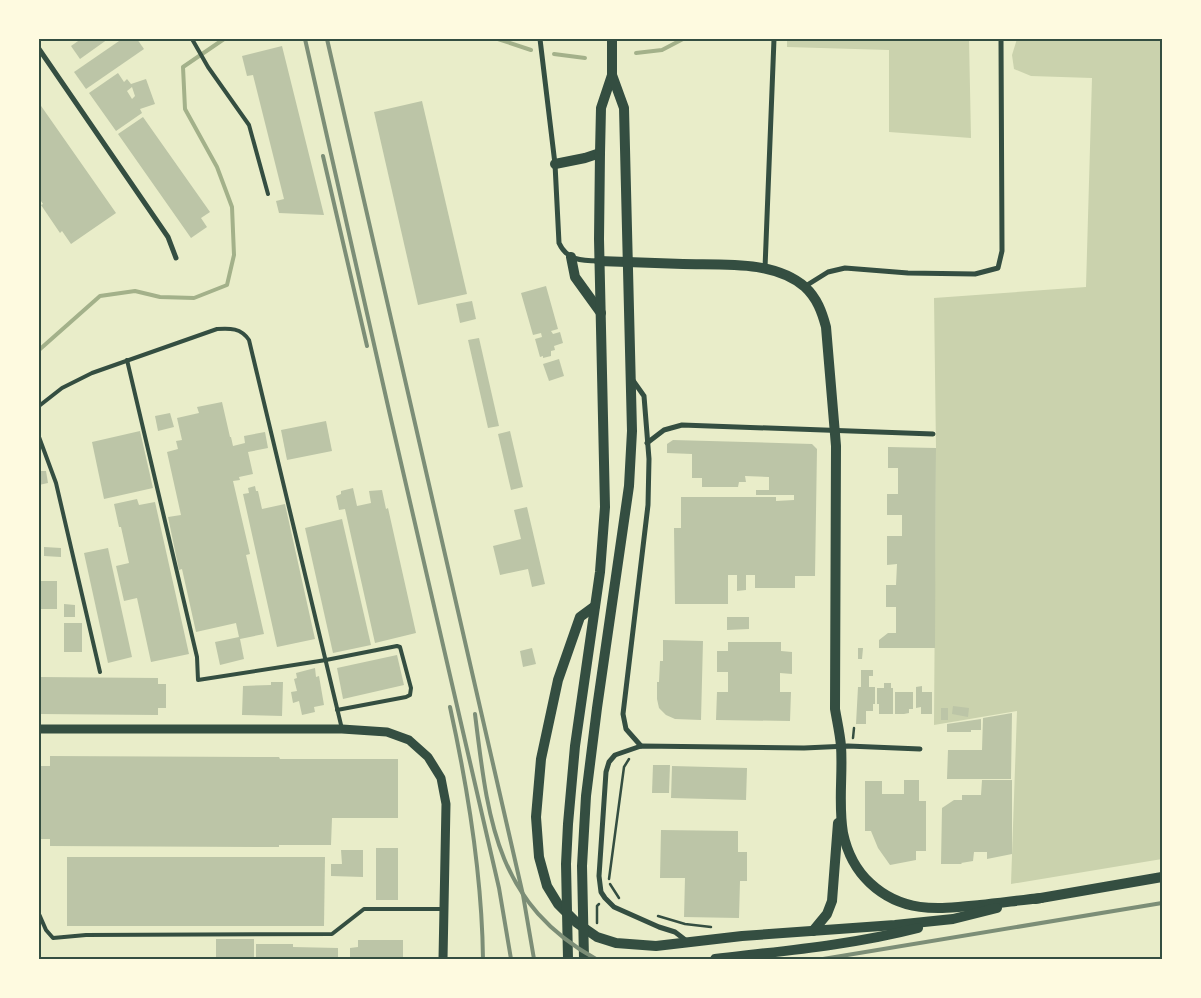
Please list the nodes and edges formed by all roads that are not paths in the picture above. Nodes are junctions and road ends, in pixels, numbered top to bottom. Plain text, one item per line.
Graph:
1 (192, 39) edge
2 (612, 39) edge
3 (774, 39) edge
4 (1000, 39) edge
5 (540, 40) edge
6 (39, 49) edge
7 (612, 75) junction
8 (600, 152) junction
9 (555, 164) junction
10 (268, 194) dead end
11 (571, 257) junction
12 (176, 258) dead end
13 (599, 261) junction
14 (627, 262) junction
15 (765, 269) junction
16 (804, 287) junction
17 (601, 313) junction
18 (127, 360) junction
19 (630, 376) junction
20 (39, 406) edge
21 (836, 431) junction
22 (933, 434) dead end
23 (39, 437) edge
24 (647, 443) junction
25 (595, 606) junction
26 (326, 660) junction
27 (100, 672) dead end
28 (337, 710) junction
29 (39, 729) edge
30 (342, 729) junction
31 (641, 746) junction
32 (841, 746) junction
33 (920, 749) dead end
34 (840, 799) junction
35 (1162, 877) edge
36 (1041, 898) junction
37 (444, 909) junction
38 (39, 914) edge
39 (953, 919) junction
40 (813, 931) junction
41 (688, 942) junction
42 (568, 958) edge
43 (443, 959) edge
44 (584, 959) edge
45 (715, 959) edge

1 - 10 lane
2 - 7 main road
3 - 15 street
4 - 16 street
5 - 9 street
6 - 12 street
7 - 8 main road
7 - 14 main road
8 - 9 main road
8 - 13 main road
9 - 11 street
11 - 13 street
11 - 17 main road
13 - 14 main road
13 - 17 main road
14 - 15 main road
14 - 19 main road
15 - 16 main road
16 - 21 main road
17 - 25 main road
18 - 20 lane
18 - 26 lane
18 - 26 lane
19 - 24 street
19 - 44 main road
21 - 22 street
21 - 24 street
21 - 32 main road
23 - 27 lane
24 - 31 street
25 - 41 main road
25 - 42 main road
26 - 28 lane
26 - 28 lane
28 - 30 lane
29 - 30 street
30 - 37 street
31 - 32 street
31 - 41 street
32 - 33 street
32 - 34 main road
34 - 36 main road
34 - 40 main road
35 - 36 main road
36 - 39 main road
37 - 38 lane
37 - 43 street
39 - 40 main road
39 - 45 main road
40 - 41 main road

